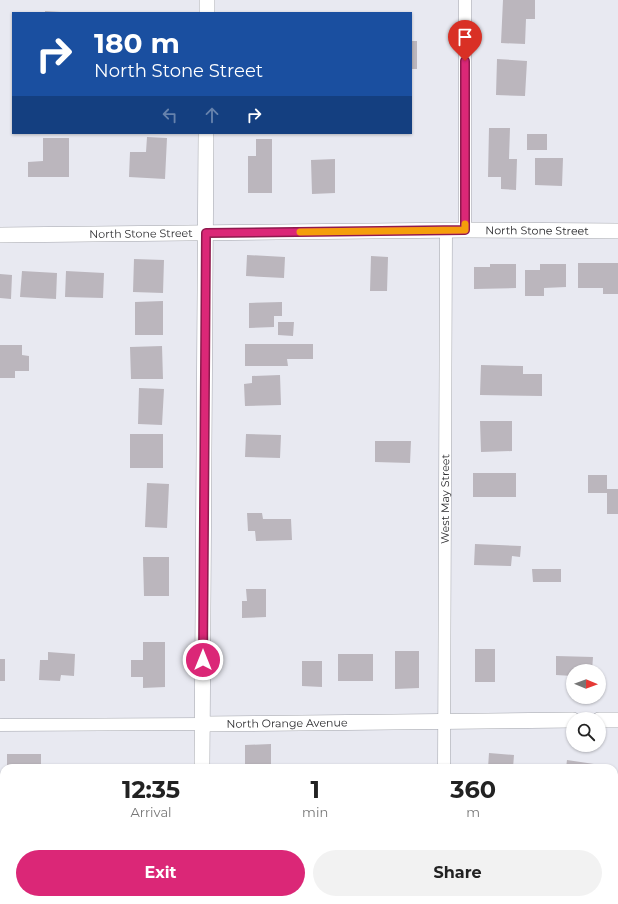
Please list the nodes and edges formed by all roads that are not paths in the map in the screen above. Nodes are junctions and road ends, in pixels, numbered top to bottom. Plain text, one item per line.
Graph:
1 (207, 0) edge
2 (465, 0) edge
3 (207, 12) edge
4 (206, 134) edge
5 (465, 230) junction
6 (446, 231) junction
7 (618, 231) edge
8 (206, 233) junction
9 (0, 235) edge
10 (566, 720) edge
11 (606, 720) edge
12 (618, 720) edge
13 (444, 721) junction
14 (202, 724) junction
15 (0, 725) edge
16 (202, 764) edge
17 (444, 764) edge

1 - 3 street
2 - 5 street
4 - 8 street
5 - 6 street, North Stone Street
5 - 7 street, North Stone Street
6 - 8 street, North Stone Street
6 - 13 street, West May Street
8 - 9 street, North Stone Street
8 - 14 street
10 - 13 street, North Orange Avenue
11 - 12 street
13 - 14 street, North Orange Avenue
13 - 17 street, West May Street
14 - 15 street, North Orange Avenue
14 - 16 street

